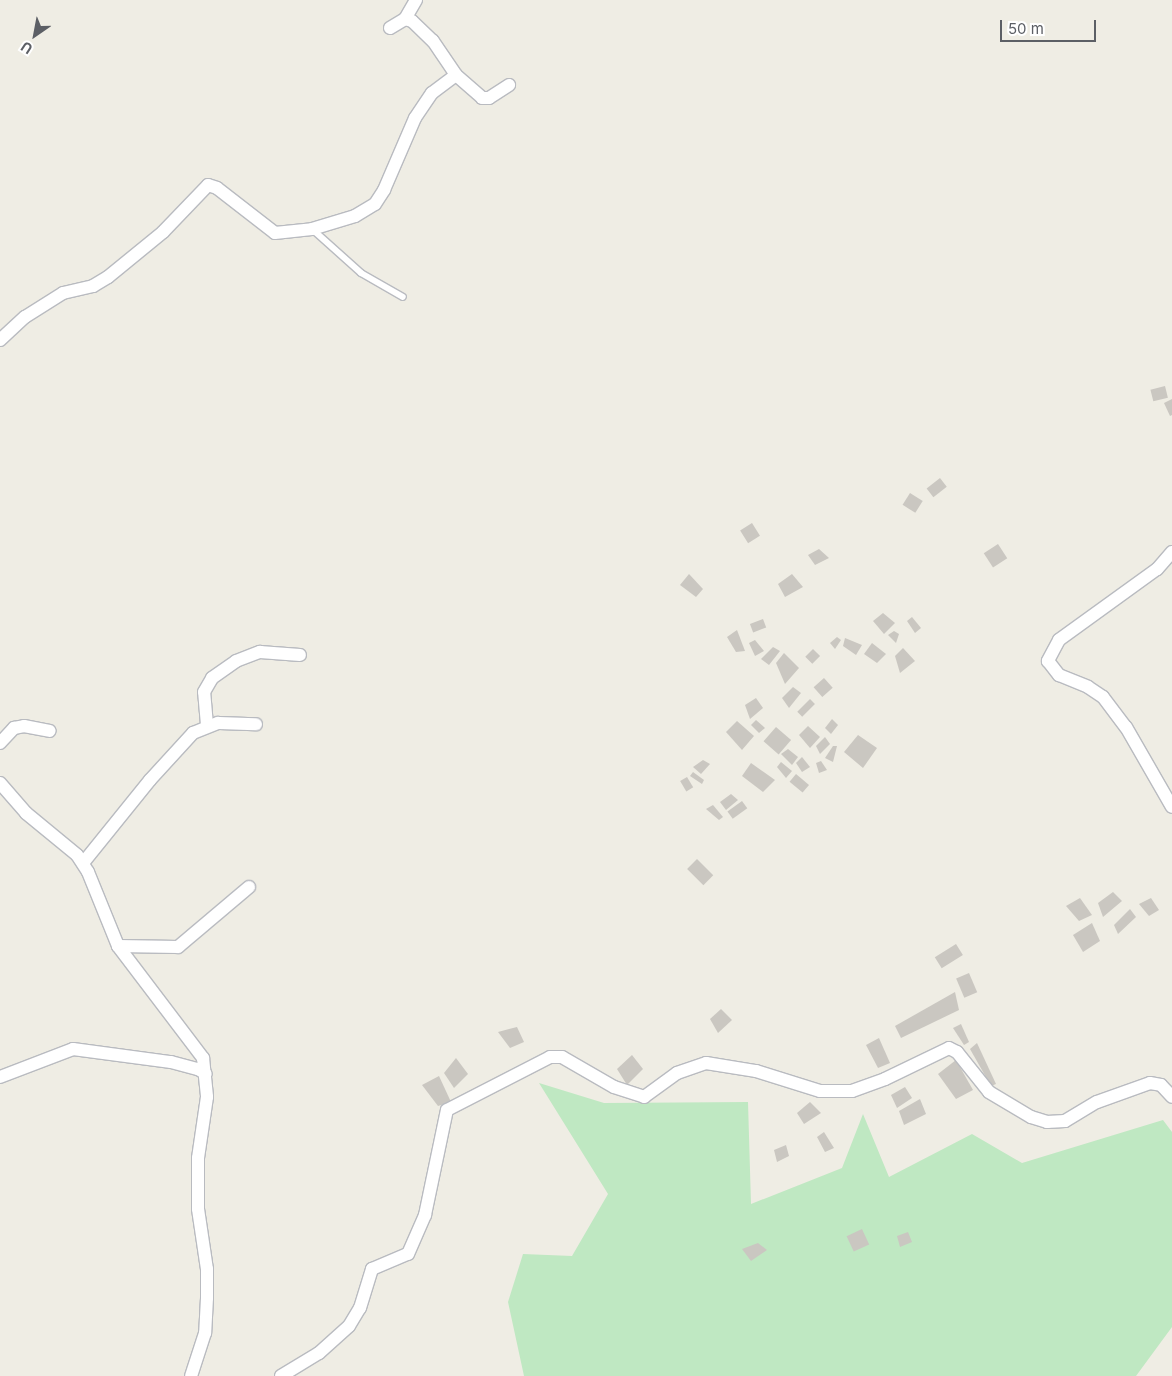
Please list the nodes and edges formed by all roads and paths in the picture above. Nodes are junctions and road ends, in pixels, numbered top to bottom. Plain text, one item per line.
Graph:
1 (416, 0) edge
2 (405, 19) junction
3 (390, 28) dead end
4 (456, 75) junction
5 (509, 85) dead end
6 (312, 229) junction
7 (403, 297) dead end
8 (0, 340) edge
9 (1172, 552) edge
10 (300, 655) dead end
11 (256, 724) dead end
12 (207, 725) junction
13 (50, 731) dead end
14 (0, 743) edge
15 (0, 783) edge
16 (1172, 807) edge
17 (83, 863) junction
18 (249, 888) dead end
19 (118, 946) junction
20 (206, 1074) junction
21 (0, 1077) edge
22 (1172, 1097) edge
23 (191, 1376) edge
24 (281, 1376) edge

1 - 2 street
2 - 3 street
2 - 4 street
4 - 5 street
4 - 6 street
6 - 7 lane
6 - 8 street
9 - 16 street
10 - 12 street
11 - 12 street
12 - 17 street
13 - 14 street
15 - 17 street
17 - 19 street
18 - 19 street
19 - 20 street
20 - 21 street
20 - 23 street
22 - 24 street

